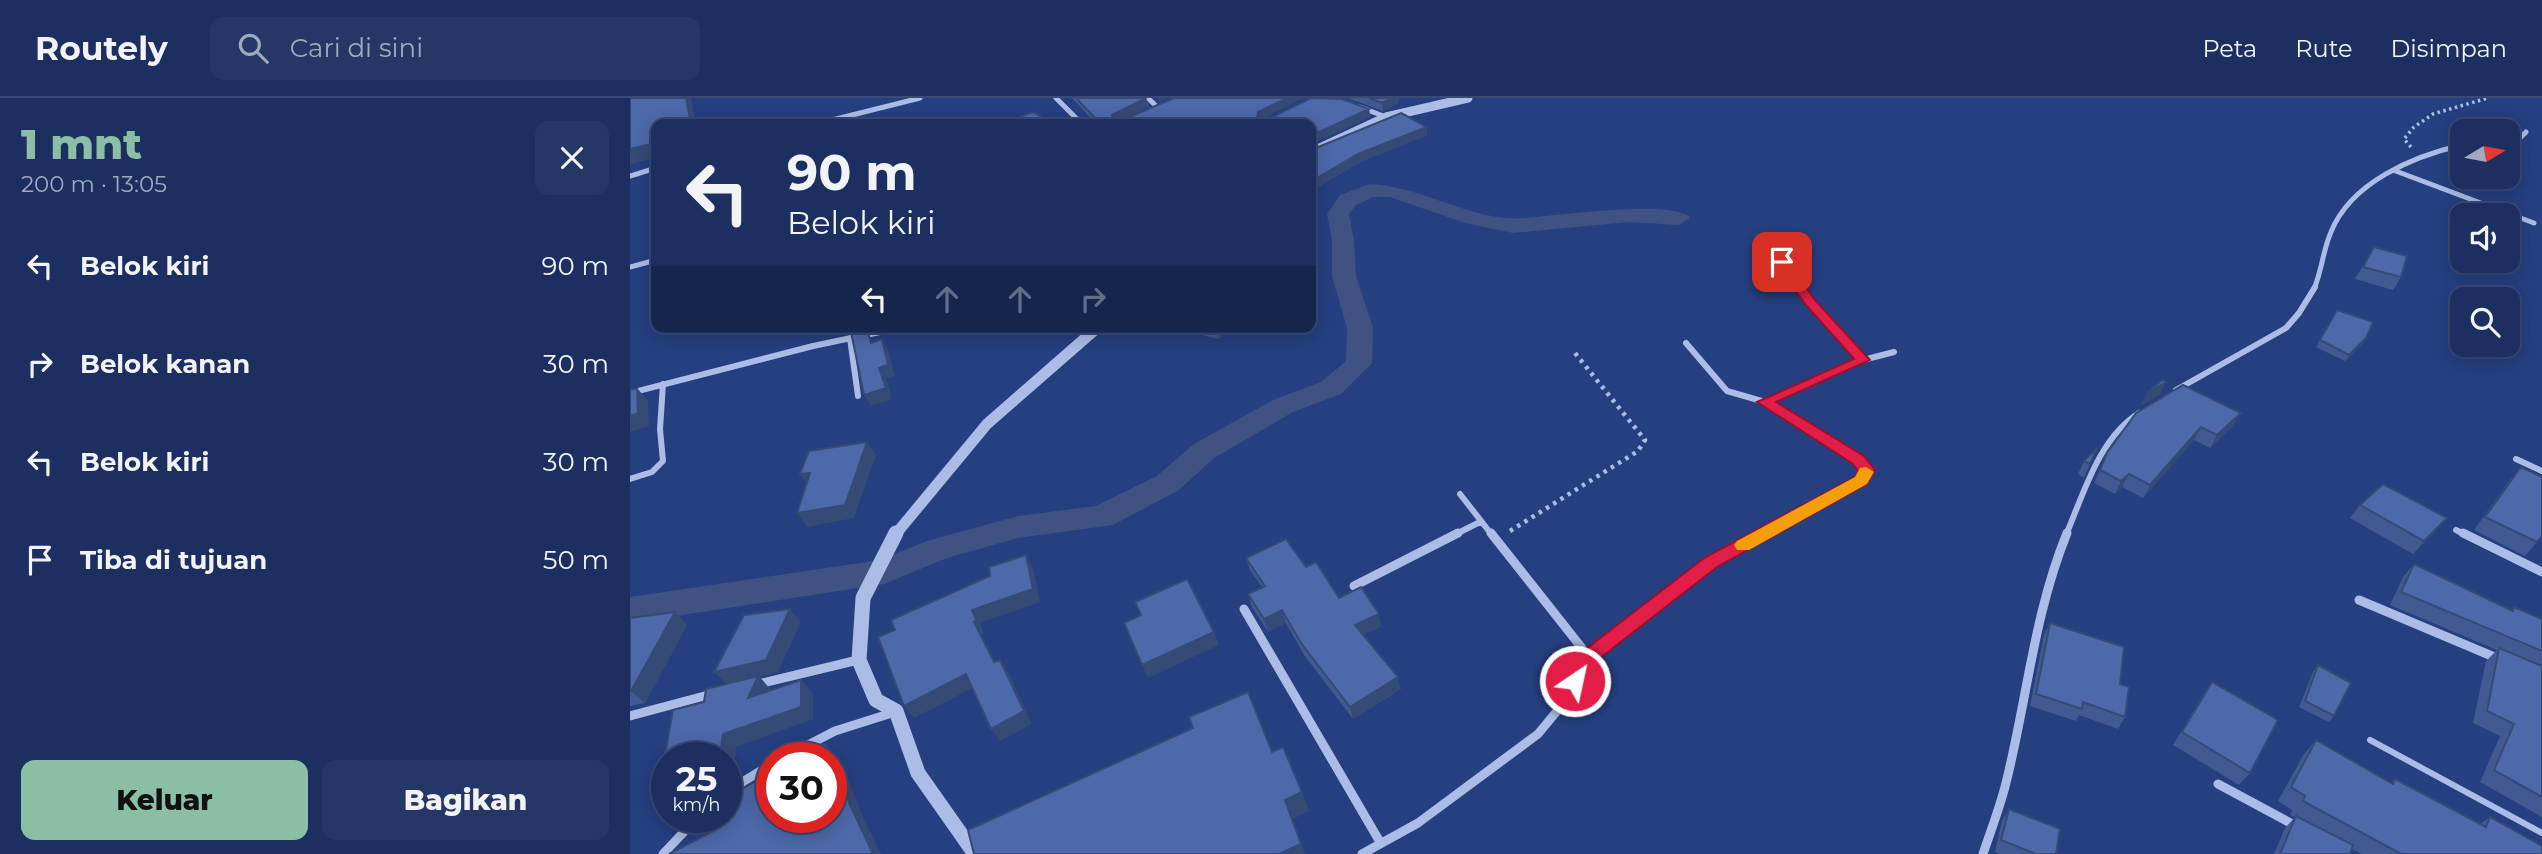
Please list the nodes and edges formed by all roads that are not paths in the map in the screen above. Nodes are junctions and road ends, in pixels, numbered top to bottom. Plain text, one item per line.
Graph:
1 (920, 98) edge
2 (1056, 98) edge
3 (1148, 98) edge
4 (1468, 98) edge
5 (1169, 102) edge
6 (1354, 105) edge
7 (1157, 107) junction
8 (1144, 113) edge
9 (1385, 117) junction
10 (836, 119) edge
11 (1077, 119) edge
12 (2526, 132) dead end
13 (2520, 138) edge
14 (2450, 148) edge
15 (1316, 150) edge
16 (651, 169) edge
17 (2393, 170) junction
18 (630, 176) edge
19 (2534, 223) dead end
20 (651, 261) edge
21 (1782, 262) dead end
22 (630, 267) edge
23 (875, 333) edge
24 (1091, 333) edge
25 (850, 338) junction
26 (1686, 343) dead end
27 (1894, 352) dead end
28 (1863, 360) junction
29 (663, 384) junction
30 (630, 393) edge
31 (2169, 393) edge
32 (858, 396) dead end
33 (1765, 402) junction
34 (2148, 407) edge
35 (2516, 459) dead end
36 (2542, 471) edge
37 (630, 479) edge
38 (1460, 494) dead end
39 (1479, 522) junction
40 (2456, 530) dead end
41 (2542, 572) edge
42 (1354, 586) dead end
43 (863, 598) joint
44 (2359, 600) dead end
45 (1244, 609) dead end
46 (1589, 657) junction
47 (859, 660) junction
48 (2505, 661) edge
49 (746, 687) edge
50 (723, 692) edge
51 (896, 711) junction
52 (630, 716) edge
53 (2370, 740) dead end
54 (814, 742) edge
55 (2218, 784) dead end
56 (2302, 829) edge
57 (683, 833) edge
58 (2542, 833) edge
59 (1380, 842) junction
60 (663, 854) edge
61 (975, 854) edge
62 (1362, 854) edge
63 (1983, 854) edge

1 - 10 street
2 - 11 street
3 - 7 street
4 - 9 street
5 - 7 street
6 - 9 street
7 - 8 street
9 - 15 street
12 - 13 street
14 - 17 street
16 - 18 street
17 - 19 street
17 - 31 street
20 - 22 street
21 - 28 street
23 - 25 street
24 - 43 street
25 - 29 street
25 - 32 street
26 - 33 street
27 - 28 street
28 - 33 street
29 - 30 street
29 - 37 street
33 - 46 street
34 - 63 street
35 - 36 street
38 - 39 street
39 - 42 street
39 - 46 street
40 - 41 street
43 - 47 street
44 - 48 street
45 - 59 street
46 - 59 street
47 - 49 street
47 - 51 street
50 - 52 street
51 - 54 street
51 - 61 street
53 - 58 lane
55 - 56 street
57 - 60 street
59 - 62 street

